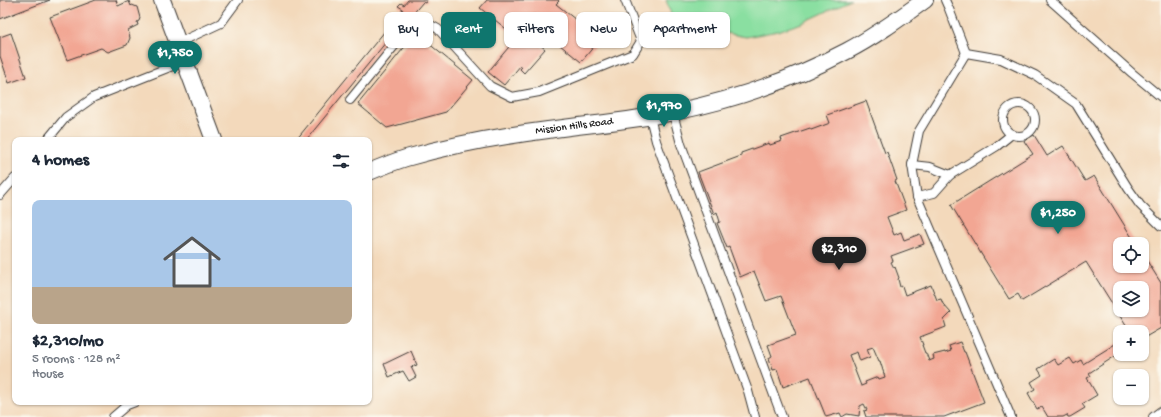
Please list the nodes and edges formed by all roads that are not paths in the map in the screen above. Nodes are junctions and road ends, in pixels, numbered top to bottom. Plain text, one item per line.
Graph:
1 (162, 0) edge
2 (238, 0) edge
3 (625, 0) edge
4 (925, 0) edge
5 (945, 0) edge
6 (1050, 0) edge
7 (178, 43) junction
8 (966, 52) junction
9 (185, 61) junction
10 (1161, 97) edge
11 (350, 100) dead end
12 (673, 113) junction
13 (650, 116) junction
14 (1012, 134) dead end
15 (49, 137) edge
16 (213, 137) edge
17 (912, 165) junction
18 (372, 171) edge
19 (950, 176) junction
20 (12, 181) edge
21 (0, 195) edge
22 (917, 197) junction
23 (1161, 226) edge
24 (127, 405) edge
25 (1161, 411) edge
26 (114, 417) edge
27 (755, 417) edge
28 (782, 417) edge
29 (1011, 417) edge
30 (1153, 417) edge

1 - 7 street
2 - 7 lane
3 - 11 lane
4 - 12 street, Mission Hills Road
5 - 8 lane
6 - 10 lane
7 - 9 street
8 - 17 lane
8 - 23 lane
9 - 15 lane
9 - 16 street
12 - 13 street, Mission Hills Road
12 - 28 lane
13 - 18 street, Mission Hills Road
13 - 27 lane
14 - 19 lane
17 - 19 lane
17 - 22 lane
19 - 22 lane
20 - 21 lane
22 - 29 lane
24 - 26 lane
25 - 30 lane

